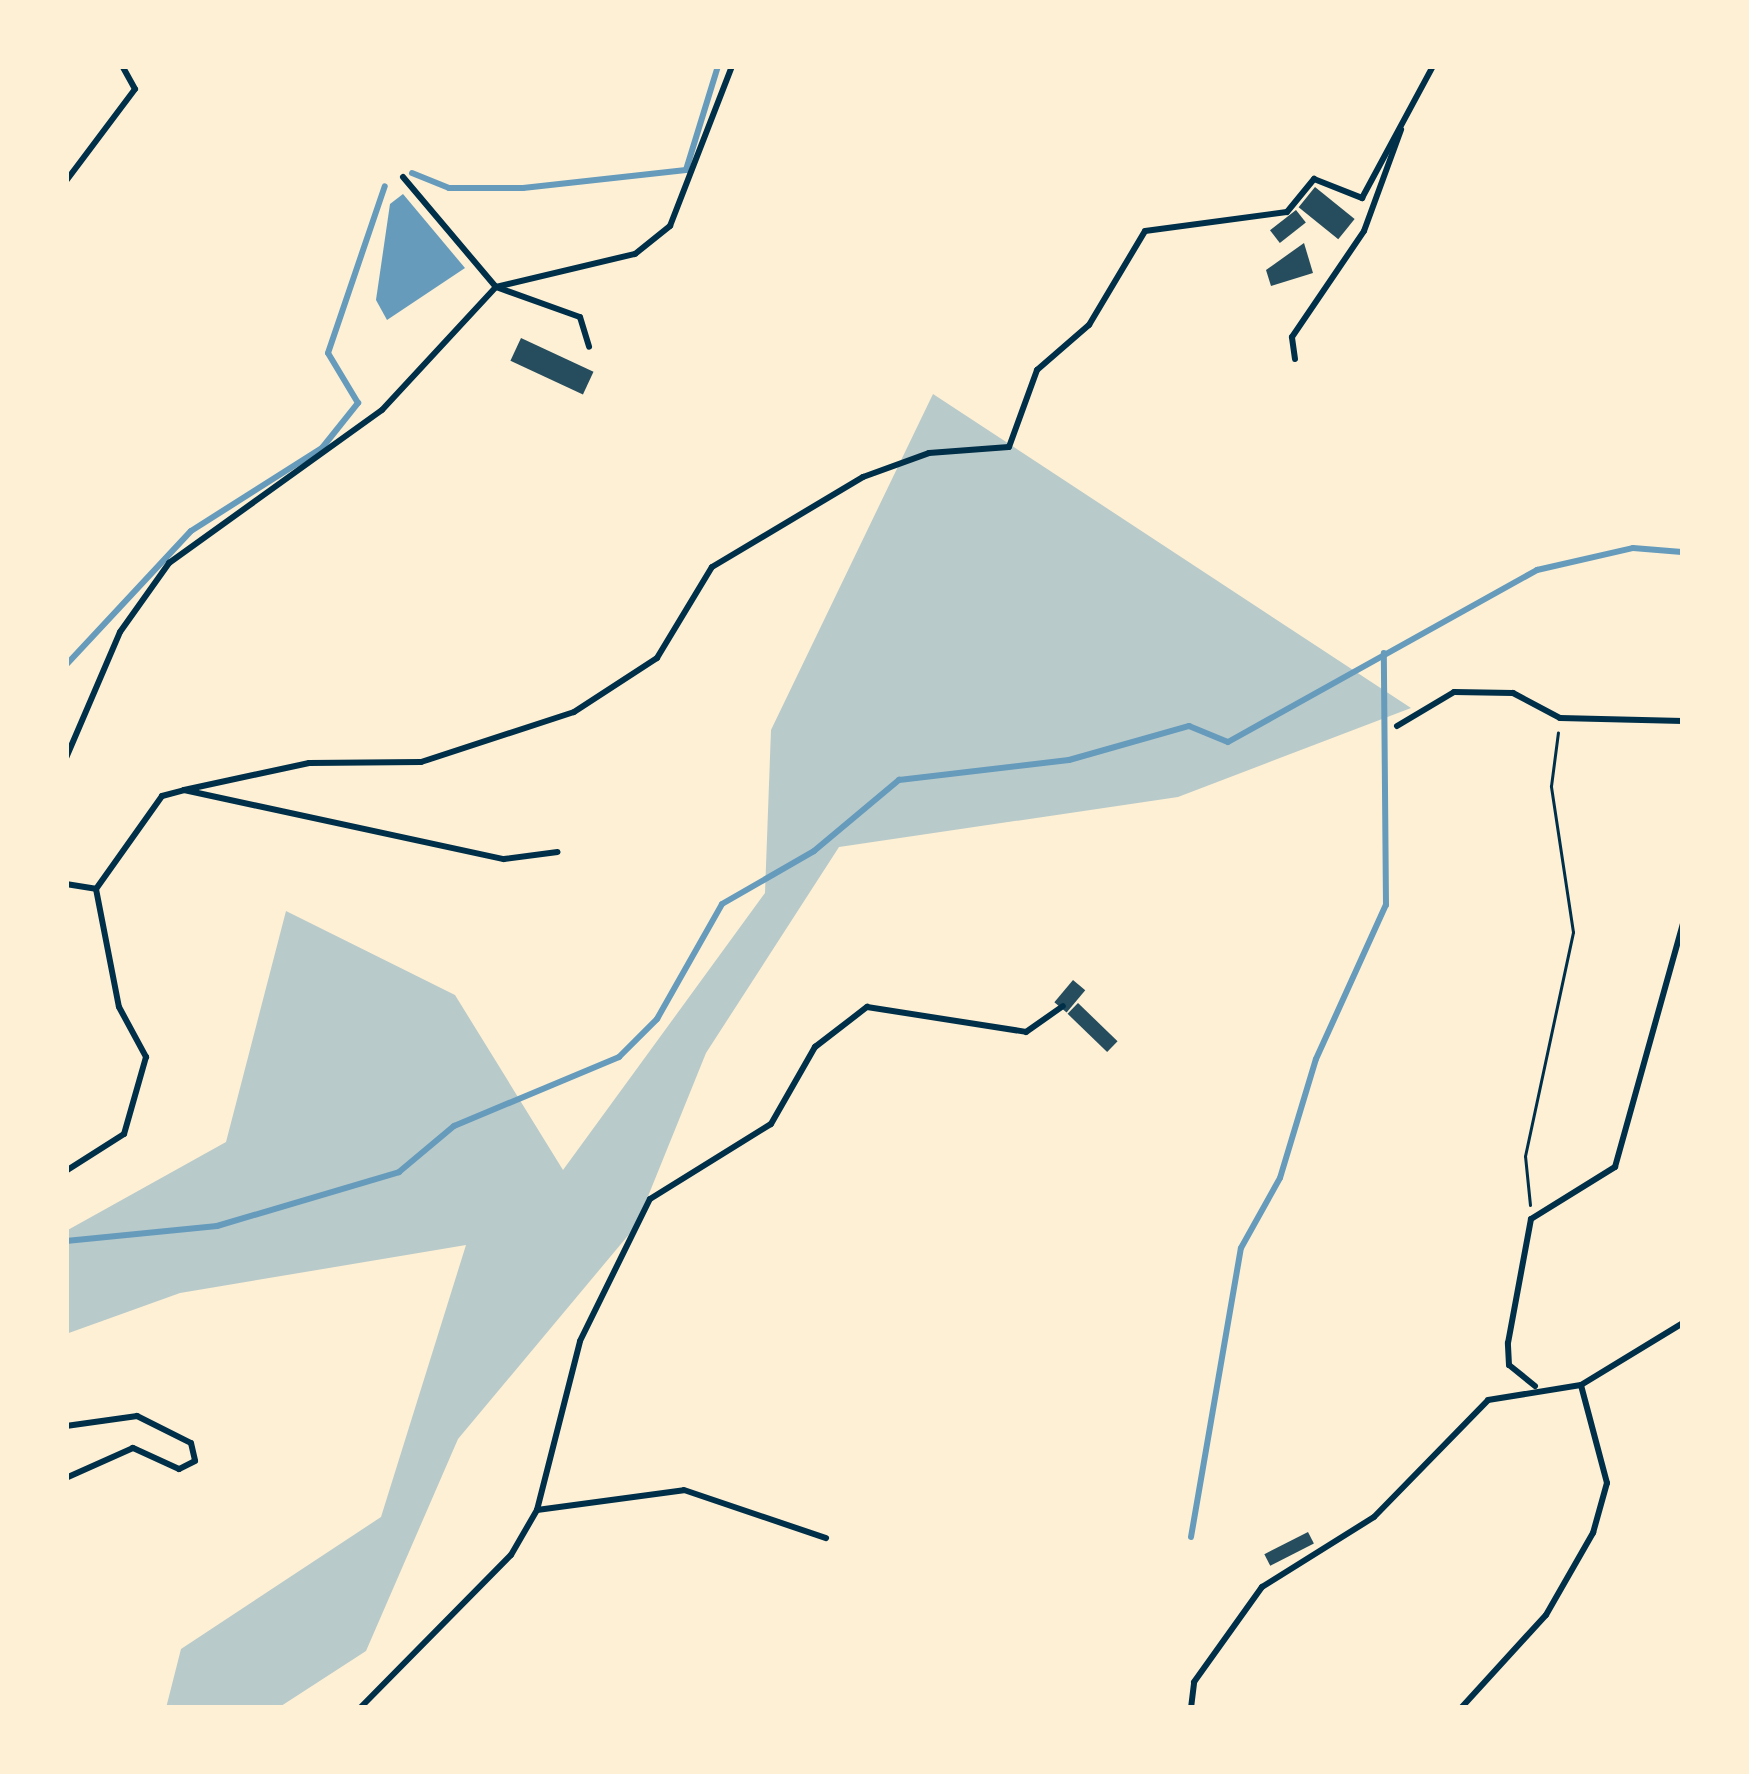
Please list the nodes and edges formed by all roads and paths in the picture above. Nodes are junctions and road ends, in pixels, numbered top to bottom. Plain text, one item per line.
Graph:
1 (122, 66) edge
2 (731, 66) edge
3 (1433, 66) edge
4 (1403, 121) junction
5 (403, 177) dead end
6 (66, 181) edge
7 (496, 287) junction
8 (589, 347) dead end
9 (1295, 358) dead end
10 (1683, 478) edge
11 (1683, 518) edge
12 (1560, 718) junction
13 (1683, 722) edge
14 (1397, 725) dead end
15 (66, 758) edge
16 (184, 790) junction
17 (558, 852) dead end
18 (66, 884) edge
19 (96, 889) junction
20 (1683, 923) edge
21 (1063, 1006) dead end
22 (66, 1172) edge
23 (1532, 1219) junction
24 (1683, 1323) edge
25 (1582, 1385) junction
26 (1534, 1386) junction
27 (66, 1426) edge
28 (66, 1478) edge
29 (537, 1510) junction
30 (826, 1538) dead end
31 (360, 1708) edge
32 (1191, 1708) edge
33 (1460, 1708) edge

1 - 6 lane
2 - 7 lane
3 - 4 lane
4 - 9 lane
4 - 16 lane
5 - 7 lane
7 - 8 lane
7 - 15 lane
10 - 11 lane
12 - 13 lane
12 - 14 lane
12 - 23 path
16 - 17 lane
16 - 19 lane
18 - 19 lane
19 - 22 lane
20 - 23 lane
21 - 29 lane
23 - 26 lane
24 - 25 lane
25 - 26 lane
25 - 33 lane
26 - 32 lane
27 - 28 lane
29 - 30 lane
29 - 31 lane

